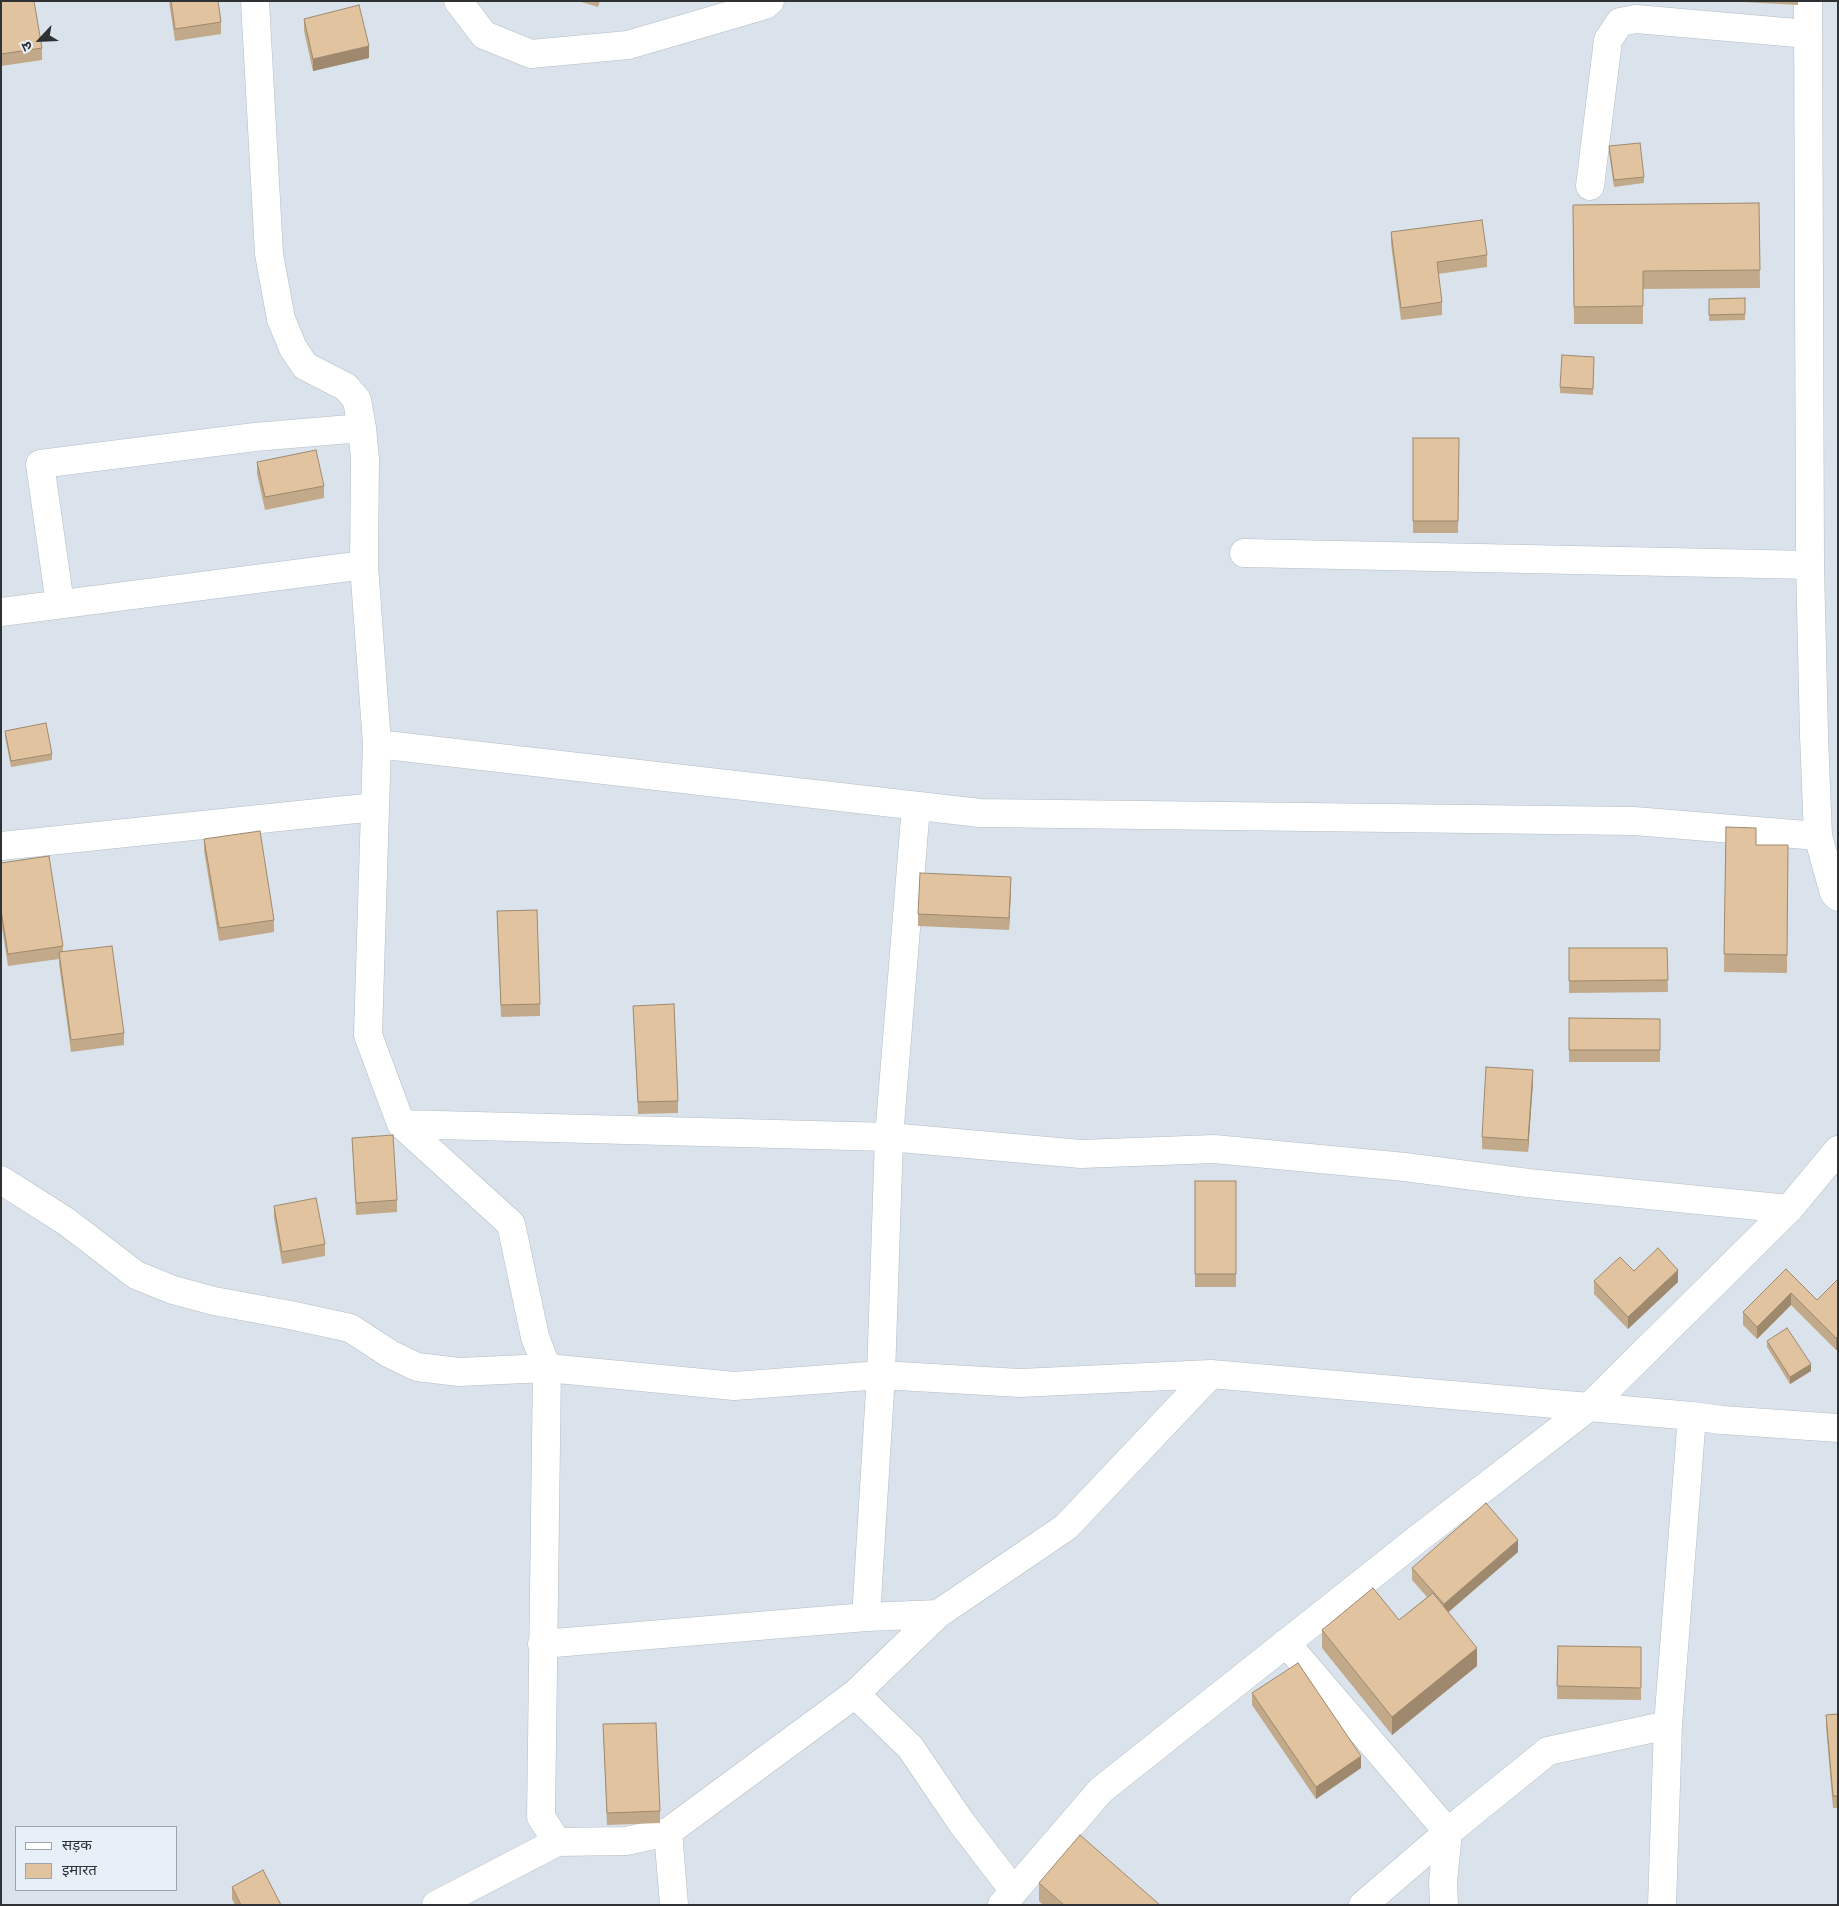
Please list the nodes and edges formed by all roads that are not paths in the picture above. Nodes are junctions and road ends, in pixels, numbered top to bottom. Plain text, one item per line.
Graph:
1 (254, 1) edge
2 (458, 1) edge
3 (770, 1) edge
4 (1808, 1) edge
5 (1808, 34) junction
6 (1590, 186) dead end
7 (362, 428) junction
8 (1244, 553) dead end
9 (364, 565) junction
10 (1810, 565) junction
11 (60, 604) junction
12 (1, 612) edge
13 (377, 744) junction
14 (916, 806) junction
15 (375, 807) junction
16 (1818, 836) junction
17 (1, 846) edge
18 (1838, 897) edge
19 (400, 1124) junction
20 (889, 1137) junction
21 (1838, 1150) edge
22 (1, 1180) edge
23 (1789, 1209) junction
24 (547, 1368) junction
25 (1211, 1374) junction
26 (881, 1375) junction
27 (1589, 1407) junction
28 (1692, 1416) junction
29 (1838, 1428) edge
30 (938, 1614) junction
31 (866, 1617) junction
32 (1286, 1642) junction
33 (542, 1644) junction
34 (854, 1694) junction
35 (1668, 1725) junction
36 (668, 1832) junction
37 (1448, 1832) junction
38 (557, 1842) junction
39 (1008, 1898) edge
40 (436, 1905) edge
41 (674, 1905) edge
42 (1363, 1905) edge
43 (1444, 1905) edge
44 (1662, 1905) edge

1 - 7 street
2 - 3 street
4 - 5 street
5 - 6 street
5 - 10 street
7 - 9 street
7 - 11 street
8 - 10 street
9 - 11 street
9 - 13 street
10 - 16 street
11 - 12 street
13 - 14 street
13 - 15 street
14 - 16 street
14 - 20 street
15 - 17 street
15 - 19 street
16 - 18 street
19 - 20 street
19 - 24 street
20 - 23 street
20 - 26 street
21 - 23 street
22 - 24 street
23 - 27 street
24 - 26 street
24 - 33 street
25 - 26 street
25 - 27 street
25 - 30 street
26 - 31 street
27 - 28 street
27 - 32 street
28 - 29 street
28 - 35 street
30 - 31 street
30 - 34 street
31 - 33 street
32 - 37 street
32 - 39 street
33 - 38 street
34 - 36 street
34 - 39 street
35 - 37 street
35 - 44 street
36 - 38 street
36 - 41 street
37 - 42 street
37 - 43 street
38 - 40 street

